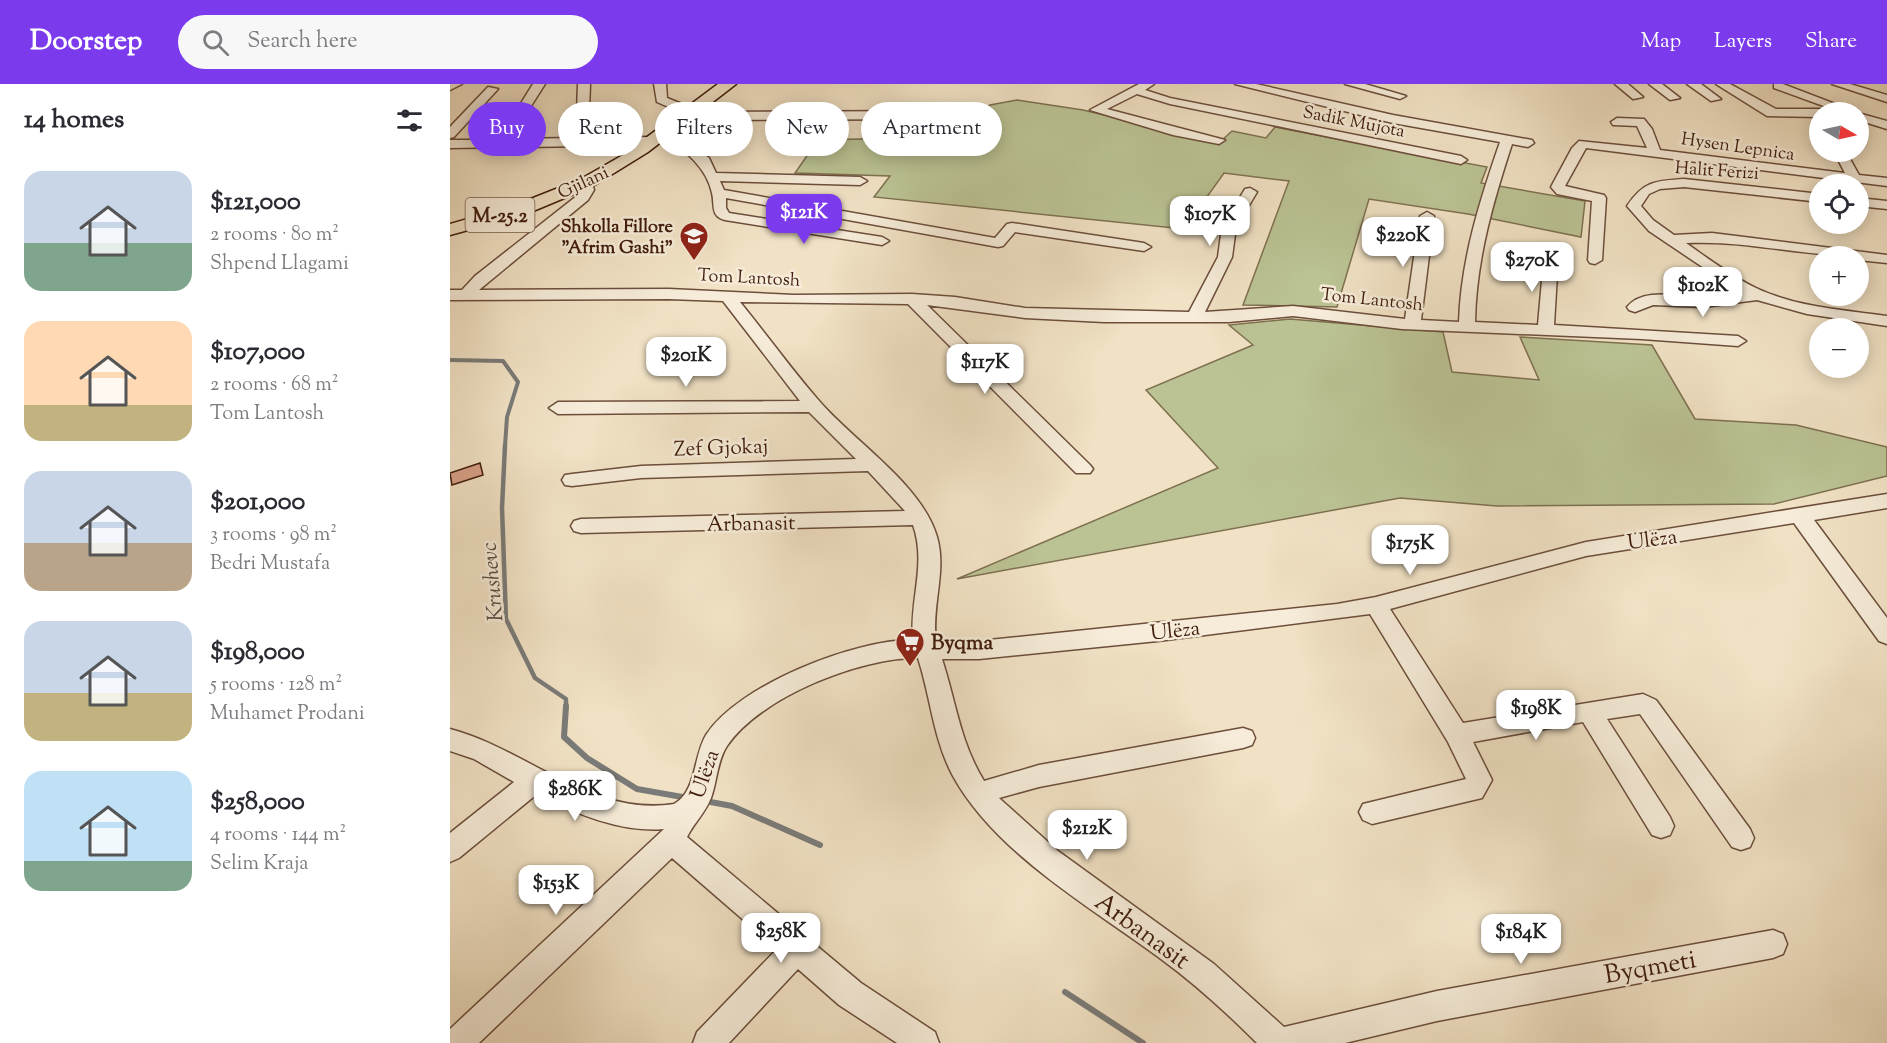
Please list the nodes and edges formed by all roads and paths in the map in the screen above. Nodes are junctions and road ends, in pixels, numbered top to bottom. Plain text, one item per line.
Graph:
1 (456, 84) edge
2 (539, 84) edge
3 (584, 84) edge
4 (660, 84) edge
5 (729, 84) edge
6 (1241, 84) edge
7 (1352, 84) edge
8 (1621, 84) edge
9 (1655, 84) edge
10 (1693, 84) edge
11 (1722, 84) edge
12 (1838, 84) edge
13 (1778, 86) dead end
14 (450, 87) edge
15 (1143, 87) edge
16 (492, 89) dead end
17 (1400, 96) dead end
18 (1637, 97) dead end
19 (1674, 98) dead end
20 (1714, 99) dead end
21 (1887, 99) edge
22 (528, 102) edge
23 (583, 102) edge
24 (665, 102) edge
25 (702, 102) edge
26 (1822, 102) edge
27 (1809, 113) edge
28 (753, 114) edge
29 (861, 114) edge
30 (1869, 119) edge
31 (1617, 122) dead end
32 (1887, 125) edge
33 (450, 134) edge
34 (655, 138) edge
35 (1219, 140) dead end
36 (1508, 140) junction
37 (643, 141) edge
38 (652, 141) junction
39 (1528, 143) dead end
40 (450, 144) edge
41 (468, 144) edge
42 (1655, 152) junction
43 (700, 156) edge
44 (1461, 160) dead end
45 (1823, 174) edge
46 (712, 177) junction
47 (1869, 180) edge
48 (860, 181) dead end
49 (1887, 182) edge
50 (586, 183) junction
51 (1250, 192) dead end
52 (719, 193) junction
53 (1809, 197) edge
54 (1869, 204) edge
55 (1887, 206) edge
56 (1427, 216) dead end
57 (450, 230) edge
58 (1418, 233) dead end
59 (1671, 239) junction
60 (882, 241) dead end
61 (1144, 248) dead end
62 (1551, 258) dead end
63 (1887, 259) edge
64 (1595, 260) dead end
65 (467, 294) junction
66 (450, 295) edge
67 (727, 296) junction
68 (1760, 296) junction
69 (912, 299) junction
70 (1635, 307) dead end
71 (1195, 317) junction
72 (1887, 321) edge
73 (1407, 324) junction
74 (1467, 326) junction
75 (1546, 331) junction
76 (1738, 341) dead end
77 (814, 406) junction
78 (558, 408) dead end
79 (872, 465) junction
80 (1083, 469) dead end
81 (572, 480) dead end
82 (1887, 501) edge
83 (1800, 516) junction
84 (921, 518) junction
85 (581, 526) dead end
86 (1377, 605) junction
87 (1887, 635) edge
88 (928, 651) junction
89 (1589, 711) junction
90 (1457, 735) junction
91 (1243, 738) dead end
92 (450, 740) edge
93 (535, 780) junction
94 (980, 794) junction
95 (695, 802) junction
96 (1372, 812) dead end
97 (1661, 826) dead end
98 (1741, 838) dead end
99 (672, 842) junction
100 (450, 849) edge
101 (1773, 944) dead end
102 (798, 948) junction
103 (457, 1043) edge
104 (708, 1043) edge
105 (924, 1043) edge
106 (1279, 1043) edge

1 - 14 street
2 - 22 street
3 - 23 street
4 - 24 street
5 - 25 main road, Gjilani / M-25.2
6 - 36 street
7 - 17 street
8 - 18 street
9 - 19 street
10 - 20 street
11 - 27 street
12 - 21 street
13 - 26 street
15 - 35 street
15 - 44 street, Sadik Mujota
16 - 33 street
28 - 29 street
30 - 32 street
31 - 42 street, Hysen Lepnica
34 - 38 main road, Gjilani / M-25.2
36 - 39 street
36 - 74 street
37 - 38 street
38 - 50 main road, Gjilani / M-25.2
40 - 41 street
42 - 45 street, Hysen Lepnica
42 - 64 street, Hysen Lepnica
43 - 46 street
46 - 48 street
46 - 52 street
47 - 49 street, Hysen Lepnica
50 - 57 main road, Gjilani / M-25.2
50 - 65 street
51 - 71 street
52 - 60 street
52 - 61 street
53 - 59 street, Halit Ferizi
54 - 55 street
56 - 73 street
58 - 73 street
59 - 63 street
59 - 68 street, Halit Ferizi
62 - 75 street
65 - 66 street, Tom Lantosh
65 - 67 street, Tom Lantosh
67 - 69 street, Tom Lantosh
67 - 77 street, Arbanasit
68 - 70 street
68 - 72 street
69 - 71 street, Tom Lantosh
69 - 80 street
71 - 73 street, Tom Lantosh
73 - 74 street, Tom Lantosh
74 - 75 street, Tom Lantosh
75 - 76 street, Tom Lantosh
77 - 78 street
77 - 79 street, Arbanasit
79 - 81 street, Zef Gjokaj
79 - 84 street, Arbanasit
82 - 83 street, Ulëza
83 - 86 street, Ulëza
83 - 87 street
84 - 85 street, Arbanasit
84 - 88 street, Arbanasit
86 - 88 street, Ulëza
86 - 90 street
88 - 94 street, Arbanasit
88 - 95 street, Ulëza
89 - 90 street
89 - 97 street
89 - 98 street
90 - 96 street
91 - 94 street
92 - 93 street, Ulëza
93 - 95 street, Ulëza
93 - 100 street
94 - 106 street, Arbanasit
95 - 99 street
99 - 102 street
99 - 103 street
101 - 106 street, Byqmeti
102 - 104 street
102 - 105 street

